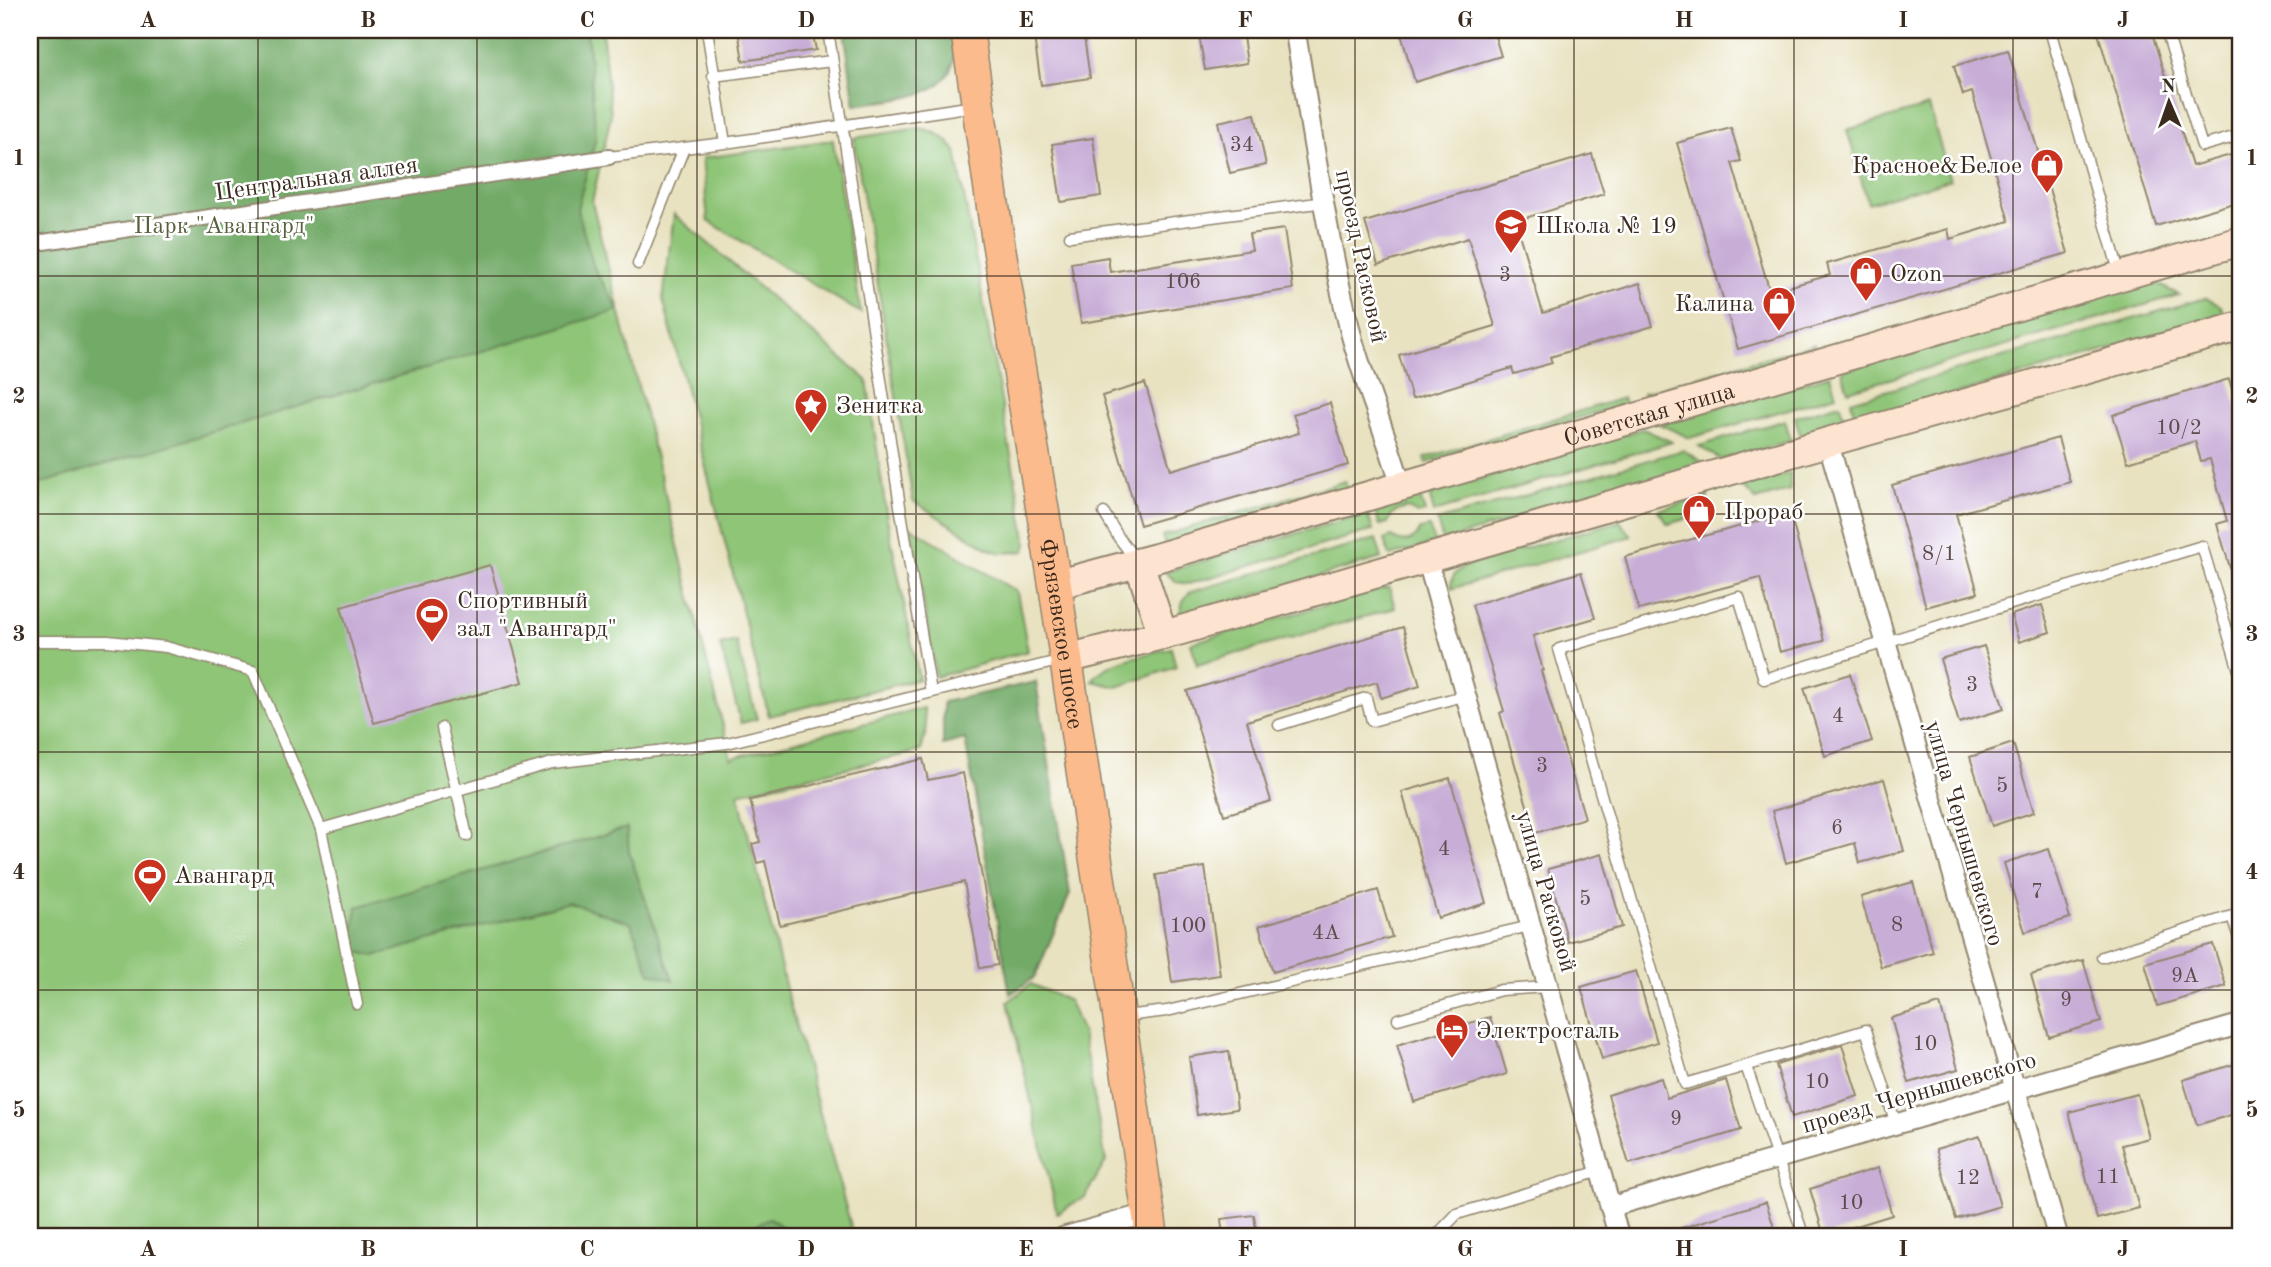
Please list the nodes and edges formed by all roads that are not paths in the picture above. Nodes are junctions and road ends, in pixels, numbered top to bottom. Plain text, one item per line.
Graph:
1 (707, 30) edge
2 (828, 30) edge
3 (967, 30) edge
4 (1294, 30) edge
5 (2050, 30) edge
6 (2165, 30) edge
7 (832, 61) junction
8 (713, 76) junction
9 (978, 105) junction
10 (843, 124) junction
11 (2241, 135) edge
12 (725, 143) junction
13 (684, 148) junction
14 (609, 157) joint
15 (1325, 202) junction
16 (1070, 236) dead end
17 (2241, 241) edge
18 (30, 244) edge
19 (638, 264) dead end
20 (2120, 275) junction
21 (2241, 326) edge
22 (1828, 442) junction
23 (1401, 486) junction
24 (1104, 513) dead end
25 (1427, 559) junction
26 (1139, 563) junction
27 (1055, 585) junction
28 (1163, 635) junction
29 (1884, 643) junction
30 (30, 644) edge
31 (1066, 659) junction
32 (2241, 677) edge
33 (931, 692) junction
34 (1466, 695) junction
35 (1279, 725) dead end
36 (442, 728) dead end
37 (455, 791) junction
38 (321, 829) junction
39 (467, 836) dead end
40 (2237, 915) edge
41 (1530, 926) junction
42 (2241, 944) edge
43 (2102, 957) dead end
44 (1549, 988) junction
45 (357, 1004) dead end
46 (1121, 1016) junction
47 (1398, 1019) dead end
48 (2241, 1024) edge
49 (1746, 1066) junction
50 (2014, 1090) junction
51 (1896, 1124) junction
52 (1776, 1158) junction
53 (1600, 1171) junction
54 (1610, 1207) junction
55 (1150, 1225) edge
56 (1064, 1237) edge
57 (1435, 1237) edge
58 (1619, 1237) edge
59 (1804, 1237) edge
60 (2058, 1237) edge

1 - 8 lane
2 - 7 lane
3 - 9 highway, Фрязевское шоссе
4 - 15 street, проезд Расковой
5 - 20 lane
6 - 11 lane
7 - 8 lane
7 - 10 lane
8 - 12 lane
9 - 10 lane
9 - 27 highway, Фрязевское шоссе
10 - 12 lane
10 - 33 lane
12 - 13 lane
13 - 14 lane
13 - 19 lane
14 - 18 street, Центральная аллея
15 - 16 lane
15 - 23 street, проезд Расковой
17 - 20 main road, Советская улица
20 - 23 main road, Советская улица
21 - 22 main road
22 - 25 main road
22 - 29 street, улица Чернышевского
23 - 26 main road, Советская улица
24 - 26 lane
25 - 28 main road
25 - 34 street, улица Расковой
26 - 27 main road, Советская улица
26 - 28 main road
27 - 31 highway, Фрязевское шоссе
28 - 31 main road
29 - 32 lane
29 - 49 lane
29 - 50 street, улица Чернышевского
30 - 38 lane
31 - 33 lane
31 - 46 highway, Фрязевское шоссе
33 - 37 lane
34 - 35 lane
34 - 41 street, улица Расковой
36 - 37 lane
37 - 38 lane
37 - 39 lane
38 - 45 lane
40 - 42 lane
40 - 43 lane
41 - 44 street, улица Расковой
41 - 46 lane
44 - 47 lane
44 - 53 street, улица Расковой
46 - 55 highway, Фрязевское шоссе
48 - 50 street, проезд Чернышевского
49 - 51 lane
49 - 52 lane
50 - 51 street, проезд Чернышевского
50 - 60 street, улица Чернышевского
51 - 52 street, проезд Чернышевского
52 - 54 street, проезд Чернышевского
52 - 59 lane
53 - 54 street, улица Расковой
53 - 57 lane
54 - 58 street, улица Расковой
55 - 56 street

